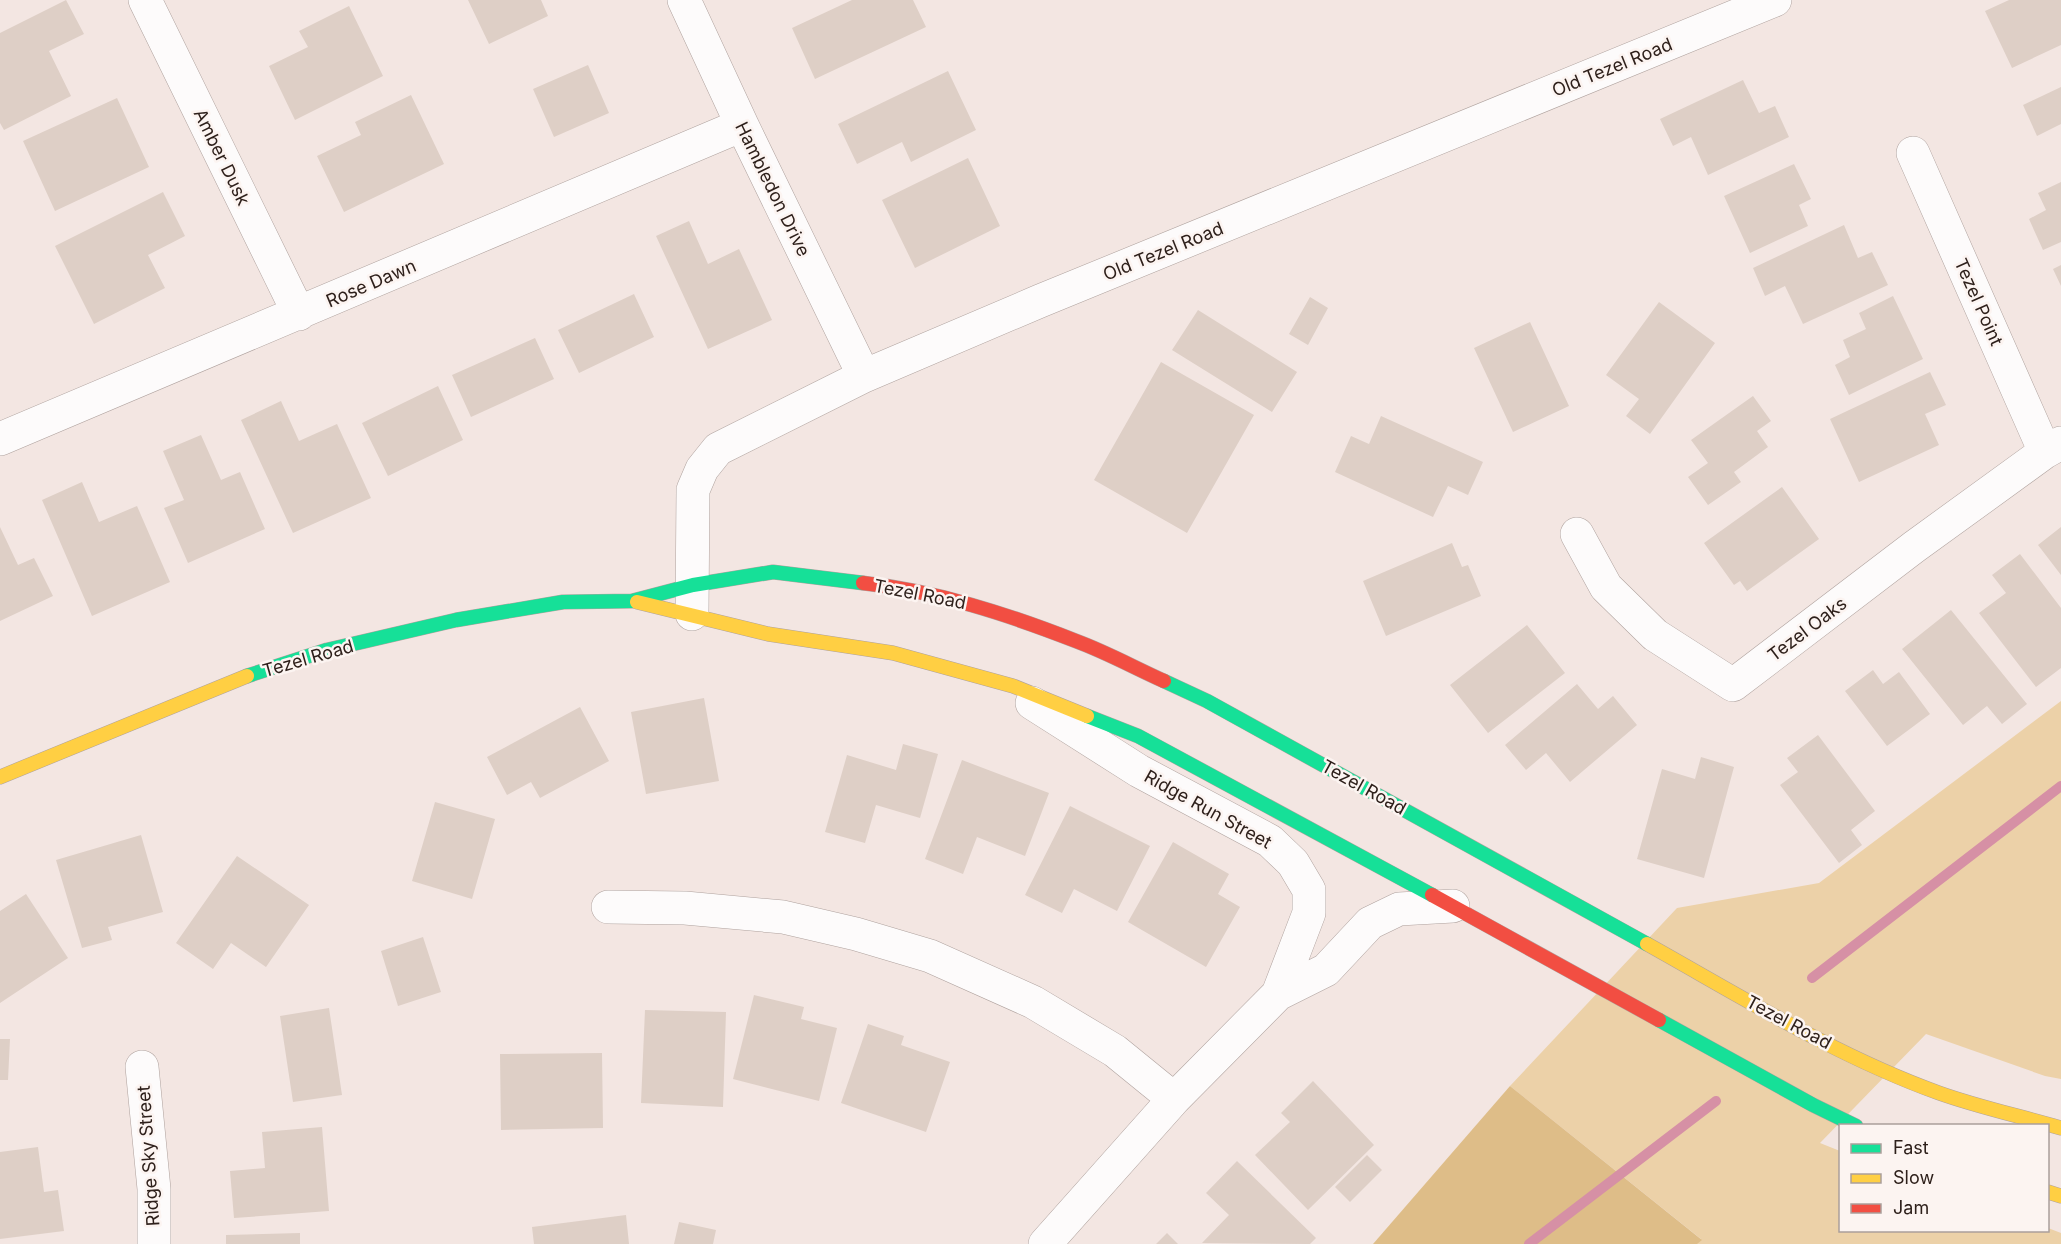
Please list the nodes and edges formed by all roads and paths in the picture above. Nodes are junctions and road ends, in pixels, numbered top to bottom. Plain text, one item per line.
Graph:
1 (146, 0) edge
2 (684, 0) edge
3 (1775, 0) edge
4 (742, 125) junction
5 (1913, 153) dead end
6 (299, 314) junction
7 (864, 376) junction
8 (0, 439) edge
9 (2053, 448) edge
10 (1577, 534) dead end
11 (632, 601) junction
12 (693, 601) junction
13 (1000, 683) junction
14 (0, 777) edge
15 (1453, 906) junction
16 (608, 907) dead end
17 (1278, 994) junction
18 (142, 1067) dead end
19 (1174, 1099) junction
20 (1854, 1124) edge
21 (2047, 1124) edge
22 (154, 1244) edge
23 (1045, 1244) edge

1 - 6 street, Amber Dusk
2 - 4 street, Hambledon Drive
3 - 7 street, Old Tezel Road
4 - 6 street, Rose Dawn
4 - 7 street, Hambledon Drive
5 - 9 street, Tezel Point
6 - 8 street, Rose Dawn
7 - 12 street, Old Tezel Road
9 - 10 street, Tezel Oaks
11 - 12 main road, Tezel Road
11 - 12 main road, Tezel Road
11 - 14 main road, Tezel Road
12 - 13 main road, Tezel Road
12 - 21 main road, Tezel Road
13 - 15 main road, Tezel Road
13 - 17 street, Ridge Run Street
15 - 17 street, Ridge Run Street
15 - 20 main road, Tezel Road
16 - 19 street
17 - 19 street, Ridge Run Street
18 - 22 street, Ridge Sky Street
19 - 23 street, Ridge Run Street

